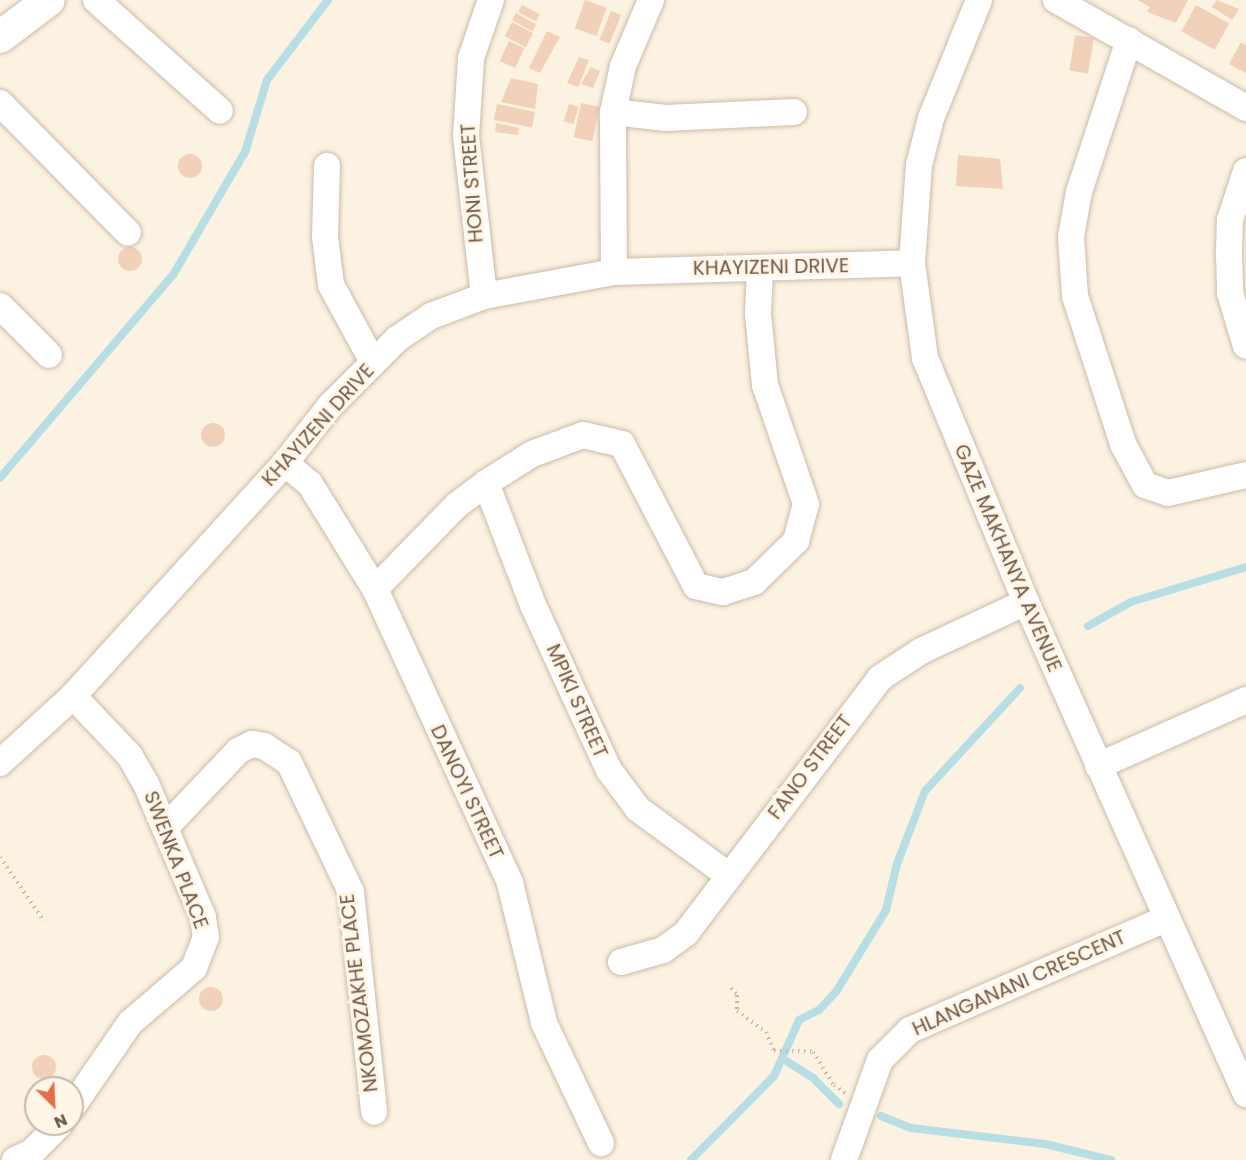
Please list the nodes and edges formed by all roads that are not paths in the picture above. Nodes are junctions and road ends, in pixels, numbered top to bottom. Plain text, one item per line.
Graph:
1 (49, 0) edge
2 (96, 0) edge
3 (490, 0) edge
4 (651, 0) edge
5 (979, 0) edge
6 (1056, 0) edge
7 (0, 37) edge
8 (1129, 40) junction
9 (0, 103) edge
10 (1246, 108) edge
11 (220, 111) dead end
12 (613, 112) junction
13 (794, 112) dead end
14 (327, 166) dead end
15 (1246, 171) edge
16 (128, 233) dead end
17 (912, 263) junction
18 (760, 270) junction
19 (614, 272) junction
20 (484, 296) junction
21 (0, 306) edge
22 (1246, 346) edge
23 (49, 355) dead end
24 (373, 363) junction
25 (285, 463) junction
26 (1246, 475) edge
27 (486, 483) junction
28 (375, 589) junction
29 (1026, 602) junction
30 (73, 696) junction
31 (1244, 706) edge
32 (0, 763) edge
33 (1098, 766) junction
34 (165, 828) junction
35 (728, 875) junction
36 (1165, 918) junction
37 (621, 962) dead end
38 (84, 1090) edge
39 (1246, 1094) edge
40 (374, 1112) dead end
41 (48, 1136) edge
42 (601, 1143) dead end
43 (15, 1160) edge
44 (843, 1160) edge

1 - 7 street
2 - 11 street
3 - 20 street, HONI STREET
4 - 12 street
5 - 17 street, GAZE MAKHANYA AVENUE
6 - 8 street
8 - 10 street
8 - 26 street
9 - 16 street
12 - 13 street
12 - 19 street
14 - 24 street
15 - 22 street
17 - 18 street, KHAYIZENI DRIVE
17 - 29 street, GAZE MAKHANYA AVENUE
18 - 19 street, KHAYIZENI DRIVE
18 - 27 street
19 - 20 street, KHAYIZENI DRIVE
20 - 24 street, KHAYIZENI DRIVE
21 - 23 street
24 - 25 street, KHAYIZENI DRIVE
25 - 28 street, DANOYI STREET
25 - 30 street, KHAYIZENI DRIVE
27 - 28 street
27 - 35 street, MPIKI STREET
28 - 42 street, DANOYI STREET
29 - 33 street, GAZE MAKHANYA AVENUE
29 - 35 street, FANO STREET
30 - 32 street, KHAYIZENI DRIVE
30 - 34 street, SWENKA PLACE
31 - 33 street
33 - 36 street, GAZE MAKHANYA AVENUE
34 - 38 street, SWENKA PLACE
34 - 40 street, NKOMOZAKHE PLACE
35 - 37 street, FANO STREET
36 - 39 street, GAZE MAKHANYA AVENUE
36 - 44 street, HLANGANANI CRESCENT
41 - 43 street

